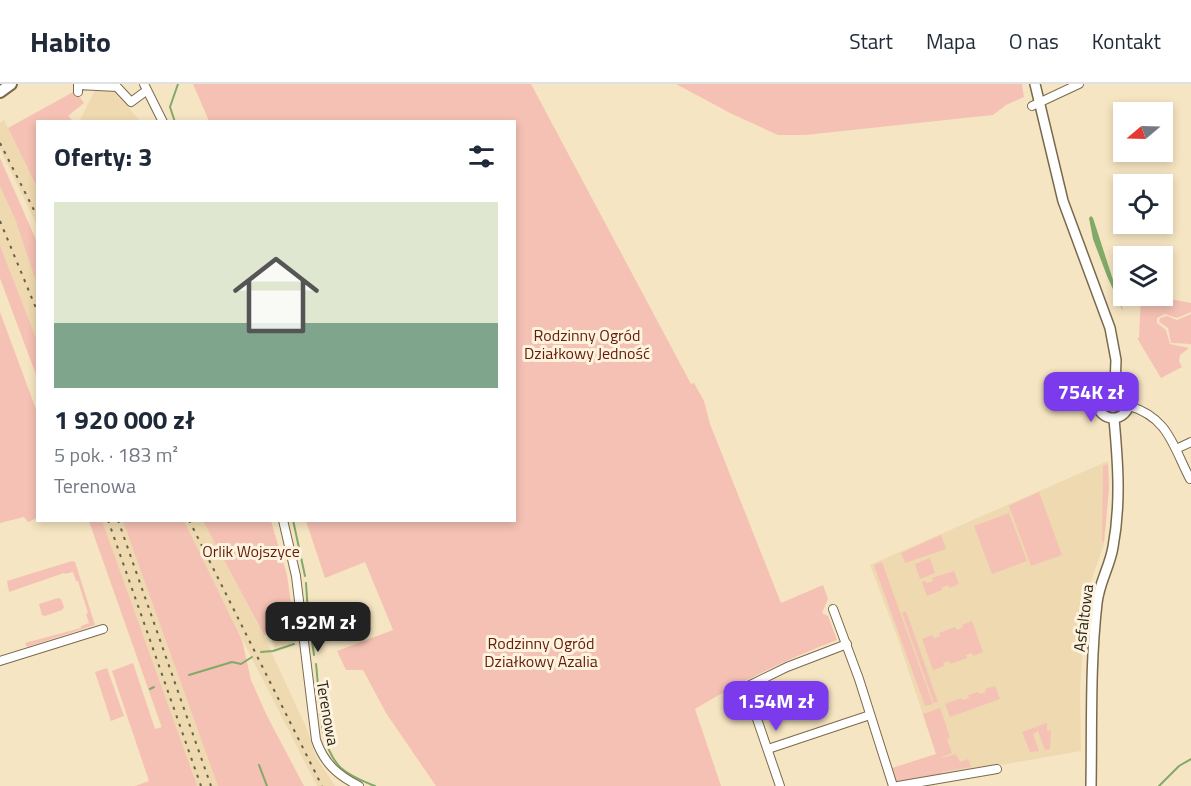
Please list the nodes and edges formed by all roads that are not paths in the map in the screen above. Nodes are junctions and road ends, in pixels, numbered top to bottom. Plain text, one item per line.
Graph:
1 (11, 84) edge
2 (1035, 84) edge
3 (1080, 84) edge
4 (143, 86) edge
5 (0, 92) edge
6 (78, 92) dead end
7 (1035, 105) junction
8 (160, 120) edge
9 (1115, 386) junction
10 (1129, 406) junction
11 (1114, 419) junction
12 (1191, 442) edge
13 (1176, 449) junction
14 (1190, 479) dead end
15 (283, 522) edge
16 (833, 609) dead end
17 (103, 629) dead end
18 (847, 644) junction
19 (0, 661) edge
20 (870, 715) junction
21 (768, 749) junction
22 (997, 769) dead end
23 (359, 786) edge
24 (780, 786) edge
25 (893, 786) edge
26 (898, 786) edge
27 (1091, 786) edge

1 - 5 main road
2 - 7 street
3 - 7 street
4 - 6 street
4 - 8 street
7 - 9 street
9 - 10 street
9 - 11 street
10 - 11 street
10 - 13 street
11 - 27 street, Asfaltowa
12 - 13 street
13 - 14 street
15 - 23 street, Terenowa
16 - 18 street
17 - 19 street
18 - 20 street
18 - 21 street
20 - 21 street
20 - 25 street
21 - 24 street
22 - 26 street

